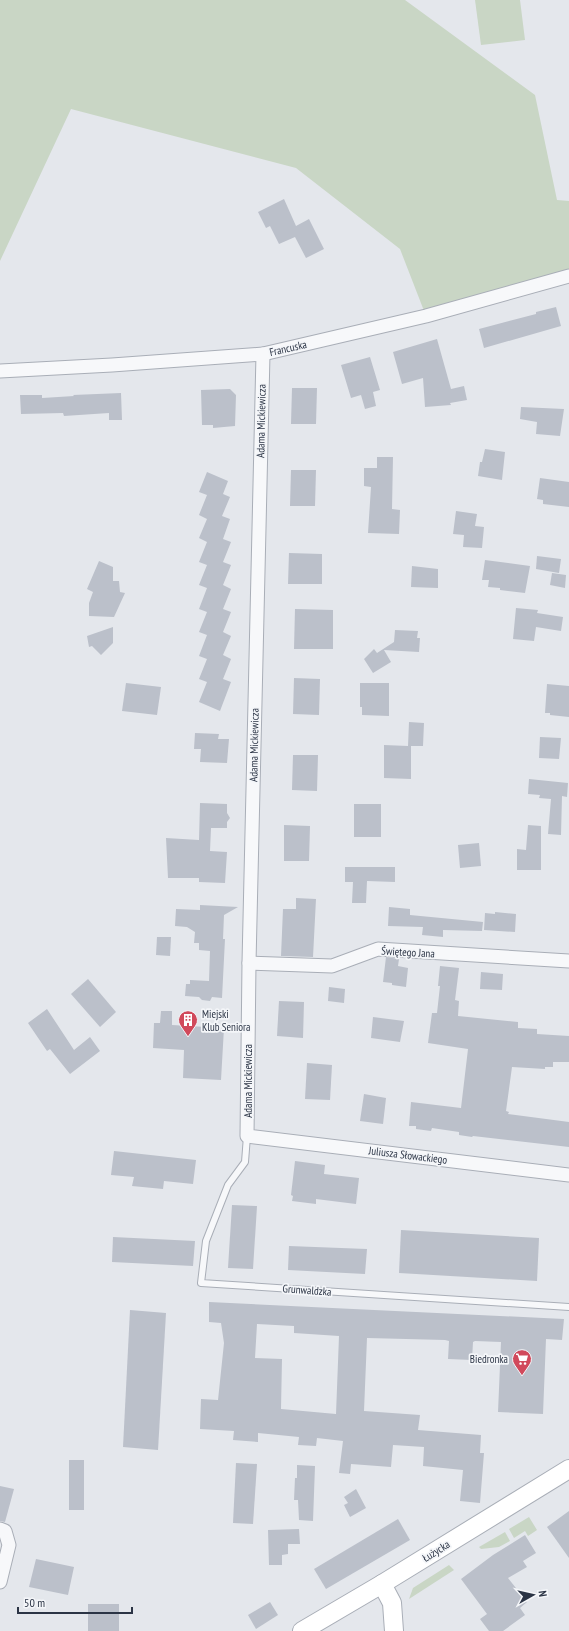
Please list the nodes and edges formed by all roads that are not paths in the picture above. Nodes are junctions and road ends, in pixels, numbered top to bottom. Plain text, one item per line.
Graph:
1 (569, 276) edge
2 (263, 354) junction
3 (0, 371) edge
4 (569, 961) edge
5 (249, 963) junction
6 (247, 1136) junction
7 (569, 1175) edge
8 (569, 1307) edge
9 (569, 1469) edge
10 (0, 1529) edge
11 (0, 1582) edge
12 (382, 1584) junction
13 (302, 1631) edge
14 (394, 1631) edge

1 - 2 street, Francuska
2 - 3 street, Francuska
2 - 5 street, Adama Mickiewicza
4 - 5 street, Świętego Jana
5 - 6 street, Adama Mickiewicza
6 - 7 street, Juliusza Słowackiego
6 - 8 lane, Grunwaldzka
9 - 12 main road, Łużycka
10 - 11 street
12 - 13 main road, Łużycka
12 - 14 main road

